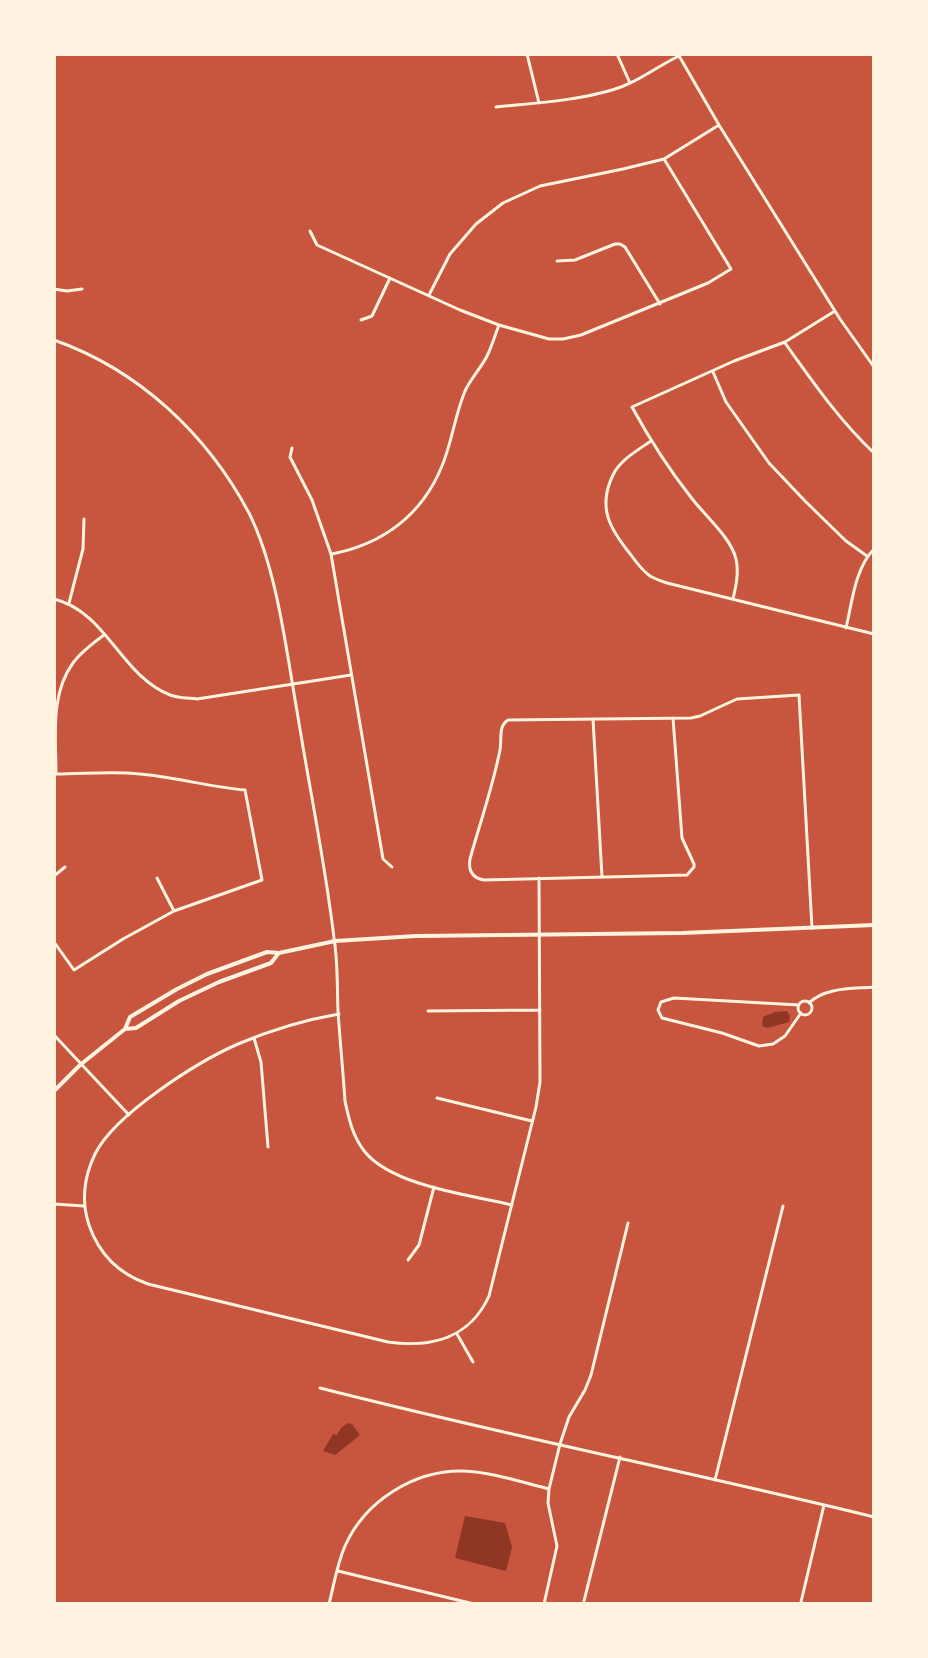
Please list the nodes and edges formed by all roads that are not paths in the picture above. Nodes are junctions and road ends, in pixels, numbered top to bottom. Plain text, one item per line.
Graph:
1 (527, 54) edge
2 (617, 54) edge
3 (678, 55) edge
4 (630, 83) junction
5 (539, 103) junction
6 (496, 107) dead end
7 (719, 125) junction
8 (664, 159) junction
9 (310, 231) dead end
10 (557, 261) dead end
11 (390, 278) junction
12 (54, 289) edge
13 (82, 289) dead end
14 (429, 295) junction
15 (660, 304) junction
16 (835, 311) junction
17 (361, 320) dead end
18 (499, 325) junction
19 (54, 340) edge
20 (785, 342) junction
21 (874, 368) edge
22 (713, 372) junction
23 (651, 441) junction
24 (292, 448) dead end
25 (874, 453) edge
26 (84, 519) dead end
27 (874, 549) edge
28 (331, 554) junction
29 (867, 556) junction
30 (54, 599) edge
31 (733, 600) junction
32 (69, 603) junction
33 (846, 628) junction
34 (104, 634) junction
35 (874, 634) edge
36 (351, 675) junction
37 (293, 684) junction
38 (673, 718) junction
39 (593, 719) junction
40 (55, 774) edge
41 (65, 867) dead end
42 (392, 867) dead end
43 (54, 876) edge
44 (602, 877) junction
45 (157, 878) dead end
46 (539, 879) junction
47 (174, 912) junction
48 (874, 925) edge
49 (812, 928) junction
50 (539, 935) junction
51 (335, 941) junction
52 (54, 942) edge
53 (279, 953) junction
54 (874, 987) edge
55 (809, 1003) junction
56 (799, 1005) junction
57 (540, 1010) junction
58 (428, 1011) dead end
59 (801, 1013) junction
60 (339, 1014) junction
61 (125, 1029) junction
62 (54, 1035) edge
63 (254, 1038) junction
64 (80, 1065) junction
65 (54, 1091) edge
66 (437, 1098) dead end
67 (129, 1115) junction
68 (532, 1121) junction
69 (268, 1147) dead end
70 (434, 1187) junction
71 (54, 1204) edge
72 (512, 1205) junction
73 (84, 1206) junction
74 (783, 1206) dead end
75 (628, 1223) dead end
76 (408, 1260) dead end
77 (457, 1334) junction
78 (473, 1362) dead end
79 (320, 1388) dead end
80 (560, 1444) junction
81 (620, 1457) junction
82 (715, 1479) junction
83 (549, 1489) junction
84 (824, 1505) junction
85 (874, 1517) edge
86 (338, 1570) junction
87 (584, 1601) dead end
88 (801, 1602) dead end
89 (329, 1604) edge
90 (474, 1604) edge
91 (544, 1604) edge

1 - 5 street
2 - 4 street
3 - 4 street
3 - 7 street
4 - 5 street
5 - 6 street
7 - 8 street
7 - 16 street
8 - 14 street
8 - 15 street
9 - 11 street
10 - 15 street
11 - 14 street
11 - 17 street
12 - 13 street
14 - 18 street
15 - 18 street
16 - 20 street
16 - 21 street
18 - 28 street
19 - 37 street
20 - 22 street
20 - 25 street
22 - 23 street
22 - 29 street
23 - 31 street
23 - 31 street
24 - 28 street
26 - 32 street
27 - 29 street
28 - 36 street
29 - 33 street
30 - 32 street
31 - 33 street
32 - 34 street
33 - 35 street
34 - 37 street
34 - 40 street
36 - 37 street
36 - 42 street
37 - 51 street
38 - 39 street
38 - 44 street
38 - 49 street
39 - 44 street
39 - 46 street
40 - 47 street
41 - 43 street
44 - 46 street
45 - 47 street
46 - 50 street
47 - 52 street
48 - 49 street
49 - 50 street
50 - 51 street
50 - 57 street
51 - 53 street
51 - 60 street
53 - 61 street
53 - 61 street
54 - 55 street
55 - 56 street
55 - 59 street
56 - 59 street
56 - 59 street
57 - 58 street
57 - 68 street
60 - 63 street
60 - 70 street
61 - 64 street
62 - 64 street
63 - 67 street
63 - 69 street
64 - 65 street
64 - 67 street
66 - 68 street
67 - 73 street
68 - 72 street
70 - 72 street
70 - 76 street
71 - 73 street
72 - 77 street
73 - 77 street
74 - 82 street
75 - 80 street
77 - 78 street
79 - 80 street
80 - 81 street
80 - 83 street
81 - 82 street
81 - 87 street
82 - 84 street
83 - 86 street
83 - 91 street
84 - 85 street
84 - 88 street
86 - 89 street
86 - 90 street

